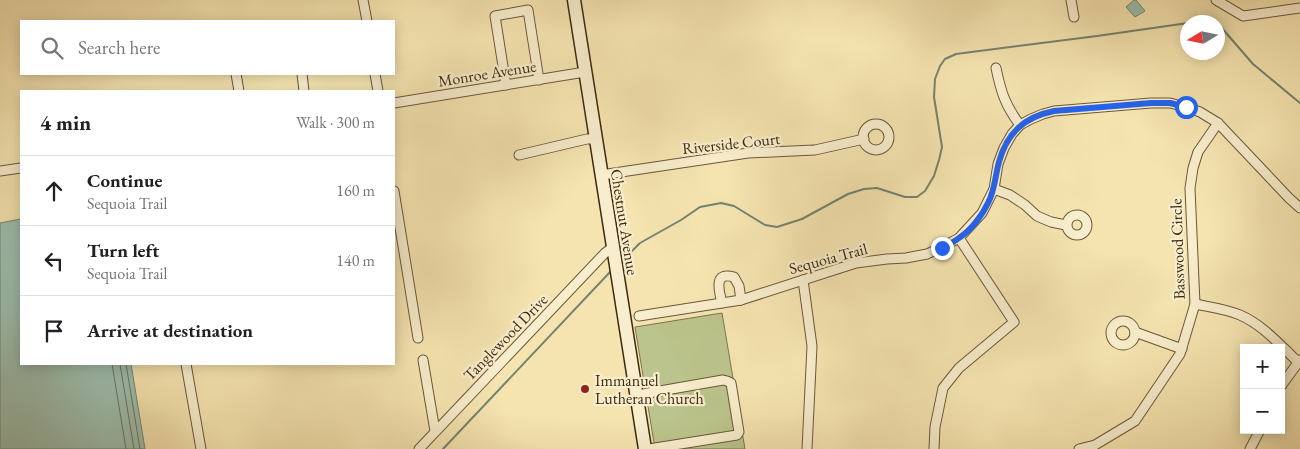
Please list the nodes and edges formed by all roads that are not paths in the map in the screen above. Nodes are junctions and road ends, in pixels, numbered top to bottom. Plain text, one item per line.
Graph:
1 (363, 0) edge
2 (574, 0) edge
3 (1071, 0) edge
4 (1216, 0) edge
5 (1300, 8) edge
6 (1074, 17) dead end
7 (367, 20) edge
8 (996, 68) dead end
9 (585, 72) junction
10 (236, 75) edge
11 (302, 75) edge
12 (375, 75) edge
13 (539, 80) junction
14 (506, 85) junction
15 (239, 90) edge
16 (304, 90) edge
17 (378, 90) edge
18 (395, 103) edge
19 (1218, 123) junction
20 (1020, 125) junction
21 (596, 139) junction
22 (864, 139) dead end
23 (519, 155) dead end
24 (20, 168) edge
25 (0, 171) edge
26 (601, 175) junction
27 (994, 189) junction
28 (395, 197) edge
29 (1300, 208) edge
30 (1066, 225) dead end
31 (959, 238) junction
32 (613, 252) junction
33 (803, 280) junction
34 (741, 300) junction
35 (722, 303) junction
36 (1195, 304) junction
37 (639, 316) dead end
38 (1135, 332) dead end
39 (418, 338) dead end
40 (1182, 349) junction
41 (423, 360) dead end
42 (1299, 361) edge
43 (186, 365) edge
44 (1285, 380) edge
45 (637, 395) junction
46 (435, 431) junction
47 (1258, 434) edge
48 (201, 449) edge
49 (419, 449) edge
50 (647, 449) edge
51 (807, 449) edge
52 (934, 449) edge
53 (1078, 449) edge
54 (1250, 449) edge

1 - 7 street
2 - 9 street, Chestnut Avenue
3 - 6 street
4 - 5 street
8 - 20 street
9 - 13 street, Monroe Avenue
9 - 21 street, Chestnut Avenue
10 - 15 street
11 - 16 street
12 - 17 street
13 - 14 street, Monroe Avenue
13 - 14 street
14 - 18 street, Monroe Avenue
19 - 20 street, Sequoia Trail
19 - 29 street, Sequoia Trail
19 - 36 street, Basswood Circle
20 - 27 street, Sequoia Trail
21 - 23 street
21 - 26 street, Chestnut Avenue
22 - 26 street, Riverside Court
24 - 25 street
26 - 32 street, Chestnut Avenue
27 - 30 street
27 - 31 street, Sequoia Trail
28 - 39 street
31 - 33 street, Sequoia Trail
31 - 52 street
32 - 45 street, Chestnut Avenue
32 - 46 street, Tanglewood Drive
33 - 34 street, Sequoia Trail
33 - 51 street
34 - 35 street, Sequoia Trail
34 - 35 street
35 - 37 street, Sequoia Trail
36 - 40 street, Basswood Circle
36 - 42 street
38 - 40 street
40 - 53 street, Basswood Circle
41 - 46 street
42 - 44 street
43 - 48 street
45 - 50 street, Chestnut Avenue
45 - 50 street
46 - 49 street, Tanglewood Drive
47 - 54 street

